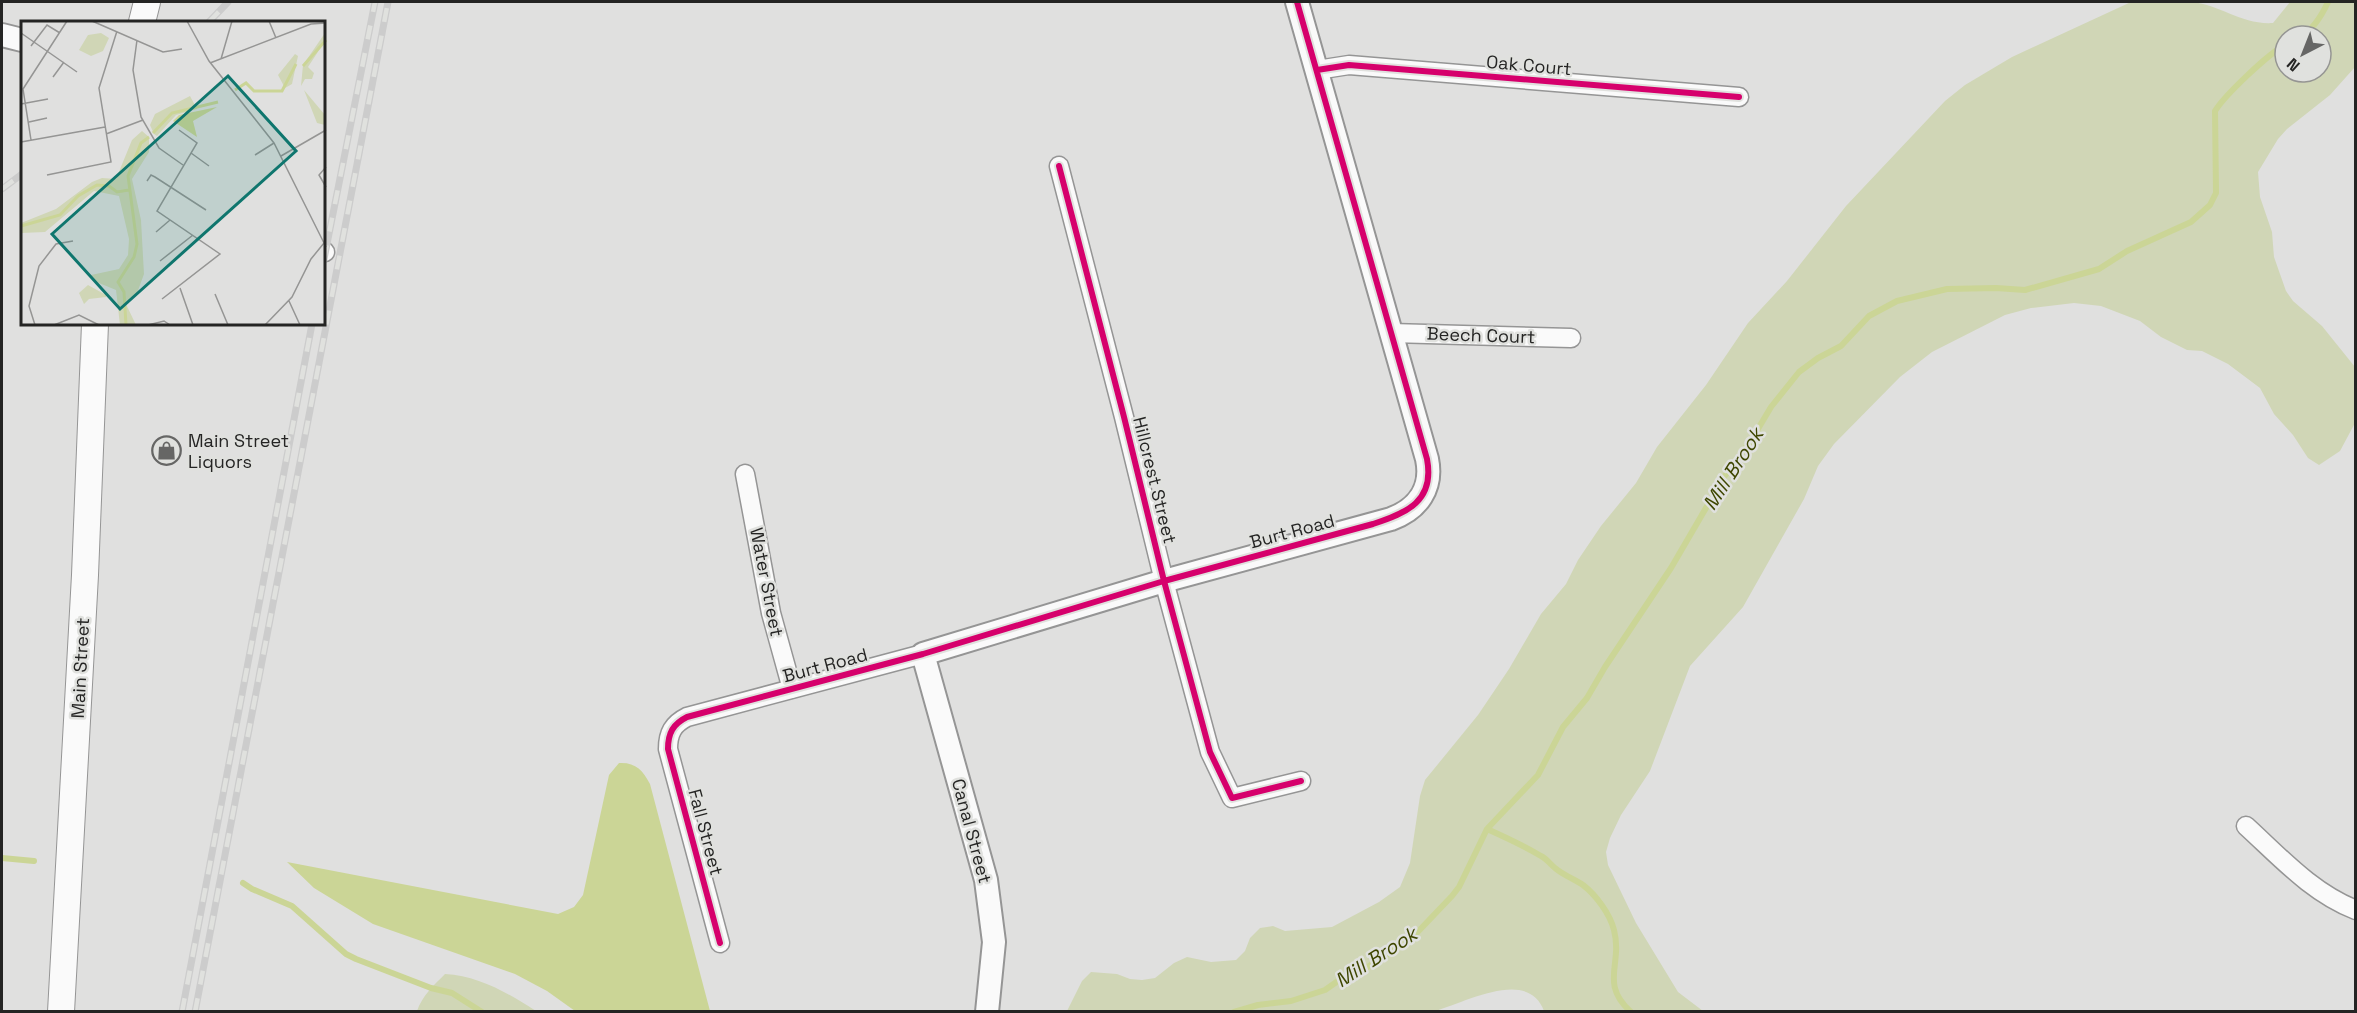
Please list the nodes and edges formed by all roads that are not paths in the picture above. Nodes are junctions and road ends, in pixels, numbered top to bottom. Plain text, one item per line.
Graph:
1 (147, 2) edge
2 (1297, 2) edge
3 (142, 21) edge
4 (2, 35) edge
5 (21, 40) edge
6 (1317, 70) junction
7 (1739, 97) dead end
8 (1059, 166) dead end
9 (95, 326) edge
10 (1391, 333) junction
11 (1571, 338) dead end
12 (745, 474) dead end
13 (1164, 581) junction
14 (923, 654) junction
15 (792, 689) junction
16 (672, 728) joint
17 (1301, 781) dead end
18 (2246, 826) dead end
19 (2355, 910) edge
20 (720, 943) dead end
21 (61, 1011) edge
22 (987, 1011) edge

1 - 3 main road
2 - 6 street, Burt Road
4 - 5 street
6 - 7 street, Oak Court
6 - 10 street, Burt Road
8 - 13 street, Hillcrest Street
9 - 21 main road, Main Street
10 - 11 street, Beech Court
10 - 13 street, Burt Road
12 - 15 street, Water Street
13 - 14 street, Burt Road
13 - 17 street, Hillcrest Street
14 - 15 street, Burt Road
14 - 22 street, Canal Street
15 - 16 street, Burt Road
16 - 20 street, Fall Street
18 - 19 street

